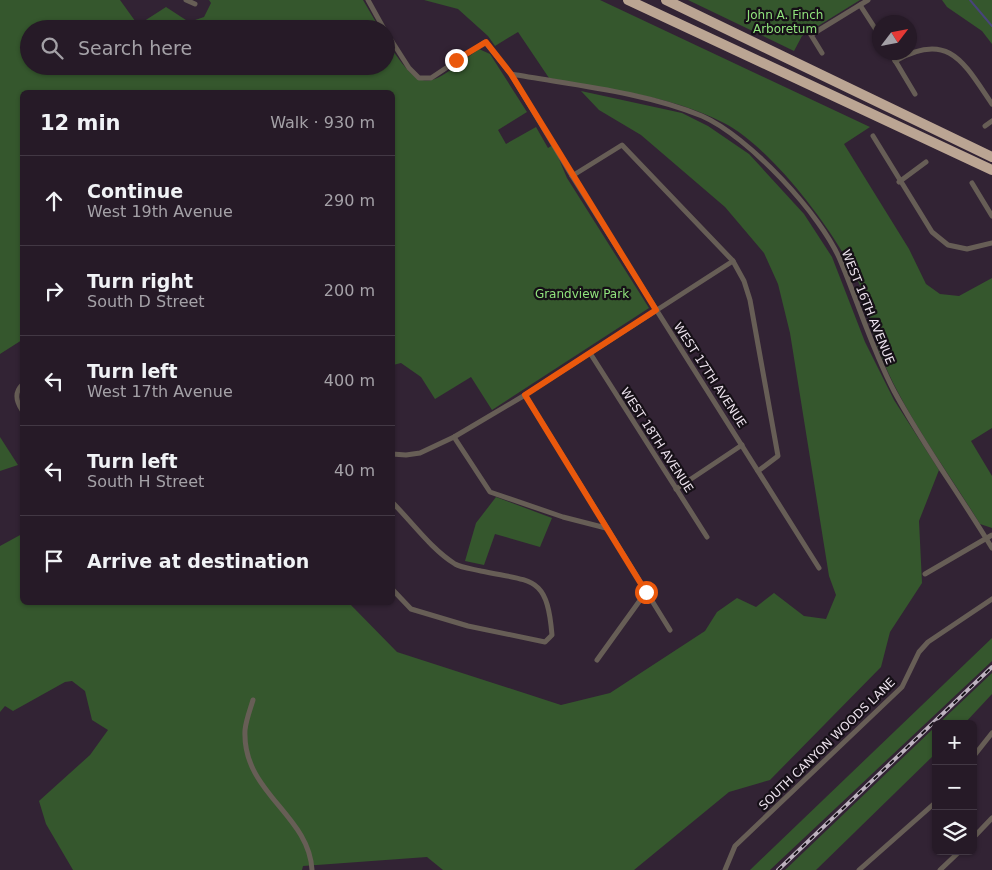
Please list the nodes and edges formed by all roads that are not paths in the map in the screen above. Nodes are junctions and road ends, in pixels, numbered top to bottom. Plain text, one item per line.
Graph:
1 (186, 0) edge
2 (368, 0) edge
3 (628, 0) edge
4 (666, 0) edge
5 (868, 0) edge
6 (195, 4) dead end
7 (860, 5) junction
8 (379, 20) edge
9 (872, 24) edge
10 (395, 46) edge
11 (822, 53) dead end
12 (895, 61) joint
13 (511, 74) junction
14 (915, 94) dead end
15 (992, 104) edge
16 (992, 121) edge
17 (985, 126) dead end
18 (873, 136) dead end
19 (992, 157) edge
20 (926, 162) dead end
21 (992, 170) edge
22 (572, 176) junction
23 (899, 182) junction
24 (972, 183) dead end
25 (992, 216) edge
26 (992, 243) edge
27 (733, 261) junction
28 (656, 310) junction
29 (590, 353) junction
30 (20, 387) edge
31 (525, 395) junction
32 (20, 405) edge
33 (454, 437) junction
34 (742, 444) junction
35 (395, 454) edge
36 (758, 471) junction
37 (676, 489) junction
38 (395, 505) edge
39 (606, 528) junction
40 (992, 535) edge
41 (707, 536) dead end
42 (986, 538) junction
43 (992, 548) edge
44 (819, 568) dead end
45 (925, 574) dead end
46 (395, 592) edge
47 (646, 592) junction
48 (992, 599) edge
49 (670, 630) dead end
50 (597, 660) dead end
51 (252, 700) dead end
52 (992, 733) edge
53 (977, 752) edge
54 (932, 805) edge
55 (992, 818) edge
56 (977, 834) edge
57 (956, 855) edge
58 (312, 870) edge
59 (725, 870) edge
60 (858, 870) edge
61 (940, 870) edge

1 - 6 street
2 - 8 street
3 - 21 highway
4 - 19 highway
5 - 7 street
7 - 9 street
7 - 11 street
10 - 13 street, WEST 17TH AVENUE
12 - 14 street
12 - 15 street
13 - 22 street, WEST 17TH AVENUE
13 - 42 street, WEST 16TH AVENUE
16 - 17 street
18 - 23 street
20 - 23 street
22 - 27 street
22 - 28 street, WEST 17TH AVENUE
23 - 26 street
24 - 25 street
27 - 28 street
27 - 36 street
28 - 29 street
28 - 34 street, WEST 17TH AVENUE
29 - 31 street
29 - 37 street, WEST 18TH AVENUE
30 - 32 street
31 - 33 street
31 - 39 street
33 - 35 street
33 - 39 street
34 - 36 street, WEST 17TH AVENUE
34 - 37 street
36 - 44 street, WEST 17TH AVENUE
37 - 41 street, WEST 18TH AVENUE
38 - 46 street
39 - 47 street
40 - 42 street
42 - 43 street, WEST 16TH AVENUE
42 - 45 street
47 - 49 street
47 - 50 street
48 - 59 street, SOUTH CANYON WOODS LANE
51 - 58 street
52 - 53 street
54 - 60 street
55 - 56 street
57 - 61 street

